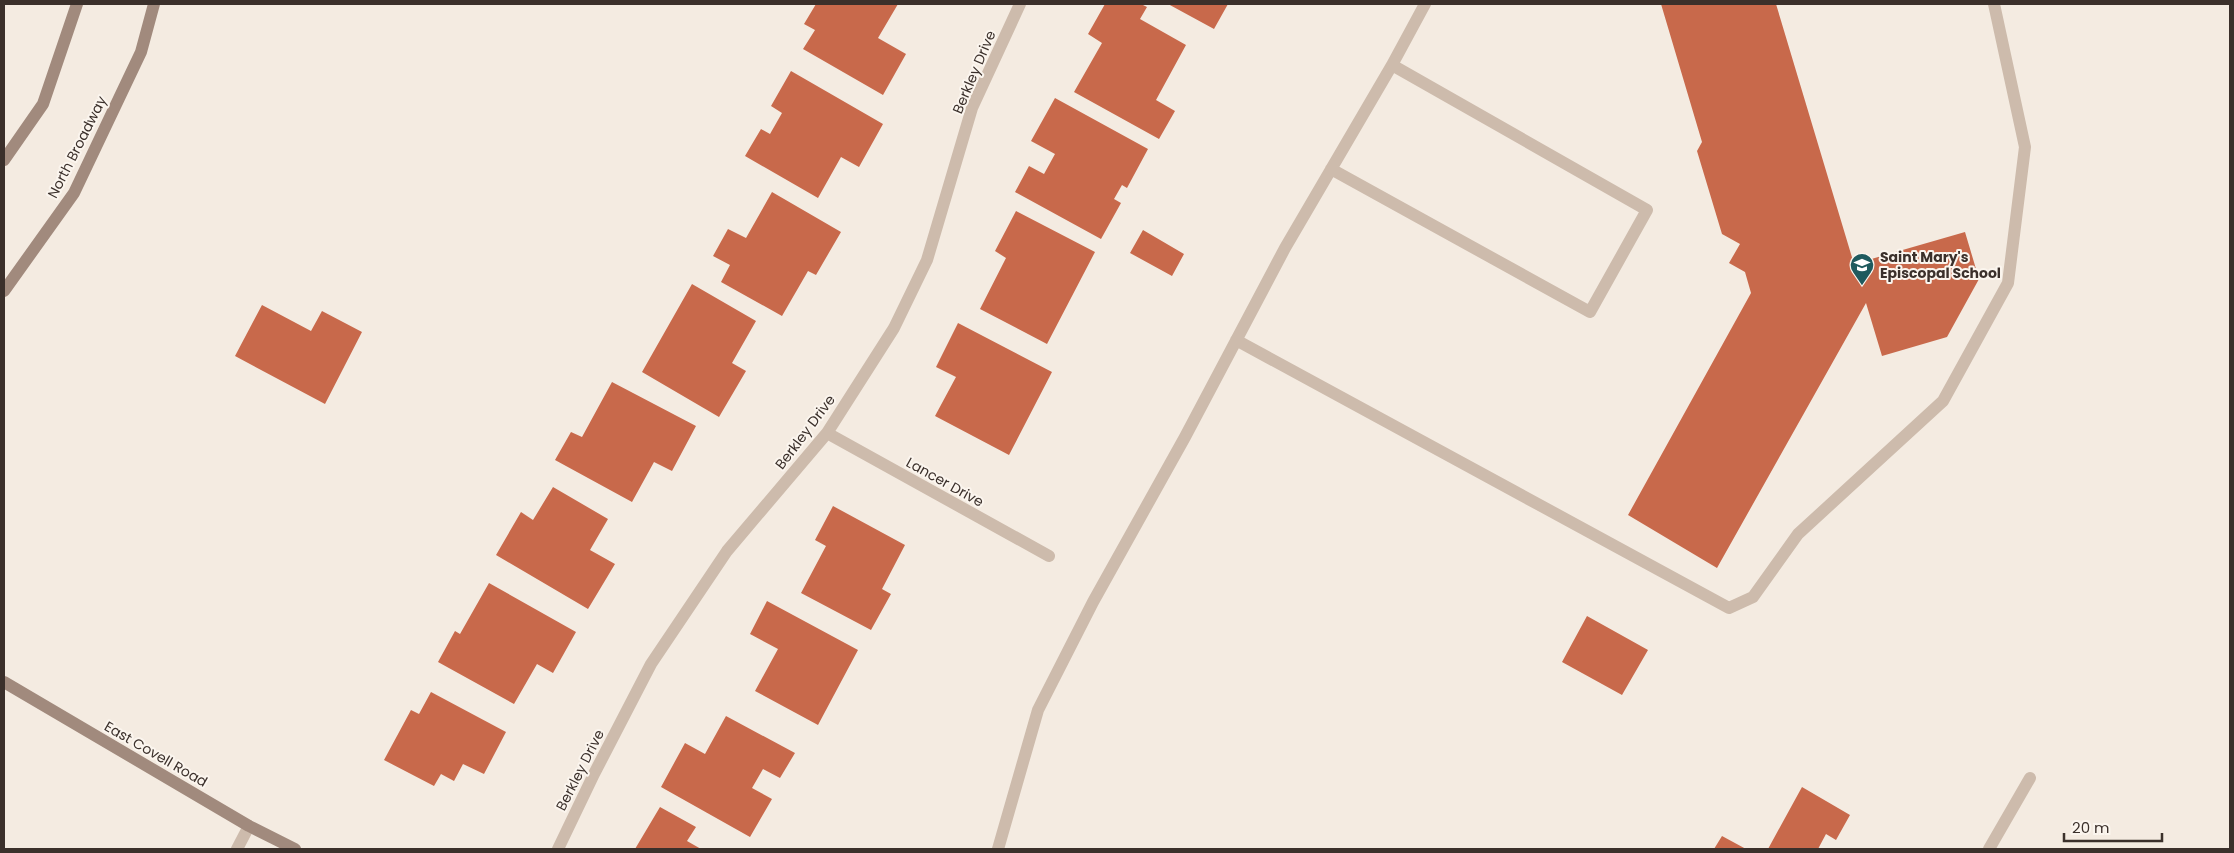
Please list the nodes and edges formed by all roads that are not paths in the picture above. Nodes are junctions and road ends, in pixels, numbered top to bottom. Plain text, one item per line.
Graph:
1 (77, 4) edge
2 (154, 4) edge
3 (1020, 4) edge
4 (1425, 4) edge
5 (1994, 4) edge
6 (1392, 65) junction
7 (4, 160) edge
8 (1331, 169) junction
9 (4, 291) edge
10 (1236, 340) junction
11 (827, 433) junction
12 (1049, 556) dead end
13 (4, 682) edge
14 (2030, 778) dead end
15 (249, 826) junction
16 (237, 849) edge
17 (295, 849) edge
18 (558, 849) edge
19 (998, 849) edge
20 (1989, 849) edge

1 - 7 main road
2 - 9 main road, North Broadway
3 - 11 street, Berkley Drive
4 - 6 street
5 - 10 street
6 - 8 street
6 - 8 street
8 - 10 street
10 - 19 street
11 - 12 street, Lancer Drive
11 - 18 street, Berkley Drive
13 - 15 main road, East Covell Road
14 - 20 street
15 - 16 street
15 - 17 main road, East Covell Road

